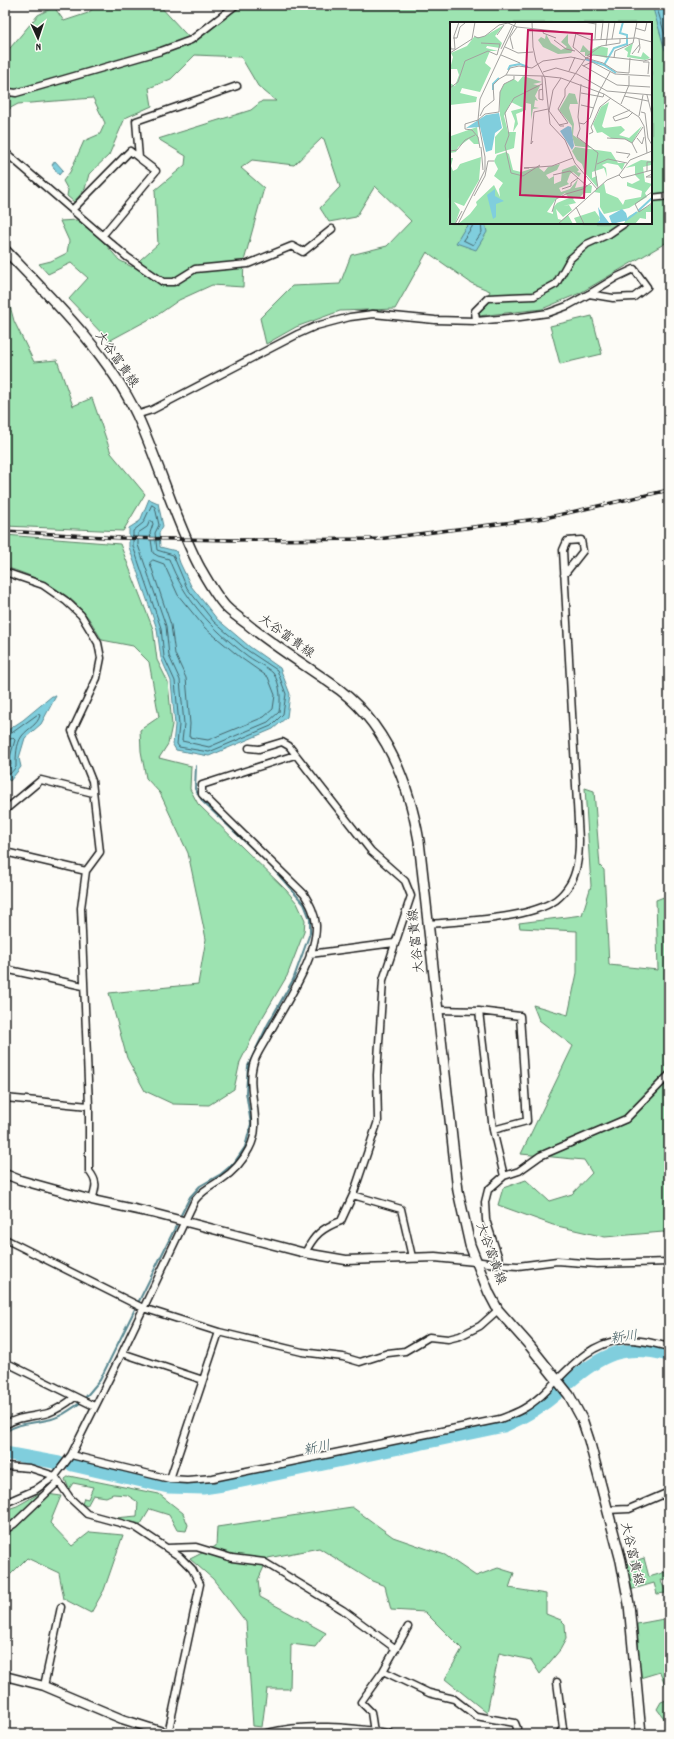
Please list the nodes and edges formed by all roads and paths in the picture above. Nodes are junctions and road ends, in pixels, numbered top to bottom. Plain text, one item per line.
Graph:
1 (236, 5) edge
2 (237, 86) dead end
3 (5, 95) edge
4 (5, 152) edge
5 (139, 158) junction
6 (669, 196) edge
7 (652, 198) edge
8 (72, 210) junction
9 (624, 224) edge
10 (332, 229) dead end
11 (103, 236) junction
12 (5, 250) edge
13 (589, 294) junction
14 (476, 321) junction
15 (136, 415) junction
16 (5, 572) edge
17 (564, 575) junction
18 (250, 748) dead end
19 (295, 755) junction
20 (93, 793) junction
21 (5, 810) edge
22 (5, 852) edge
23 (86, 871) junction
24 (428, 924) junction
25 (394, 943) junction
26 (310, 954) junction
27 (5, 969) edge
28 (83, 986) junction
29 (438, 1010) junction
30 (479, 1011) junction
31 (669, 1075) edge
32 (5, 1098) edge
33 (89, 1106) junction
34 (493, 1130) junction
35 (5, 1174) edge
36 (504, 1176) junction
37 (353, 1195) junction
38 (92, 1200) junction
39 (185, 1222) junction
40 (5, 1239) edge
41 (305, 1254) junction
42 (412, 1258) junction
43 (475, 1261) junction
44 (669, 1262) edge
45 (501, 1265) junction
46 (144, 1308) junction
47 (498, 1310) junction
48 (219, 1332) junction
49 (669, 1347) edge
50 (122, 1353) junction
51 (5, 1362) edge
52 (556, 1379) junction
53 (203, 1380) junction
54 (75, 1397) junction
55 (94, 1406) junction
56 (5, 1424) edge
57 (71, 1455) junction
58 (5, 1466) edge
59 (56, 1479) junction
60 (170, 1479) junction
61 (669, 1492) edge
62 (5, 1503) edge
63 (607, 1510) junction
64 (5, 1530) edge
65 (167, 1548) junction
66 (60, 1607) dead end
67 (408, 1627) dead end
68 (396, 1649) junction
69 (383, 1671) junction
70 (5, 1676) edge
71 (557, 1682) dead end
72 (44, 1686) junction
73 (308, 1731) edge
74 (374, 1732) junction
75 (169, 1734) edge
76 (267, 1734) edge
77 (389, 1734) edge
78 (516, 1734) edge
79 (559, 1734) edge
80 (641, 1734) edge

1 - 3 street
2 - 5 street
4 - 8 street
5 - 8 street
5 - 11 street
6 - 7 street
8 - 11 street
9 - 14 street
10 - 11 street
12 - 15 main road, 大谷富貴線
13 - 13 street
13 - 14 street
14 - 15 street
15 - 24 main road, 大谷富貴線
16 - 20 street
17 - 17 street
17 - 24 street
18 - 19 street
19 - 25 street
19 - 26 street
20 - 21 street
20 - 23 street
22 - 23 street
23 - 28 street
24 - 29 main road, 大谷富貴線
25 - 26 street
25 - 37 street
26 - 39 street
27 - 28 street
28 - 33 street
29 - 30 street
29 - 43 main road, 大谷富貴線
30 - 34 street
30 - 34 street
31 - 36 street
32 - 33 street
33 - 38 street
34 - 36 street
35 - 38 street
36 - 45 street
37 - 41 street
37 - 42 street
38 - 39 street
39 - 41 street
39 - 46 street
40 - 46 street
41 - 42 street
42 - 43 street
43 - 45 street
43 - 47 main road, 大谷富貴線
44 - 45 street
46 - 48 street
46 - 50 street
47 - 48 street
47 - 52 main road, 大谷富貴線
48 - 53 street
49 - 52 street
50 - 53 street
50 - 55 street
51 - 54 street
52 - 60 street
52 - 63 main road, 大谷富貴線
53 - 60 street
54 - 55 street
54 - 56 street
55 - 57 street
57 - 59 street
57 - 60 street
58 - 59 street
59 - 62 street
59 - 64 street
59 - 65 street
61 - 63 street
63 - 80 main road, 大谷富貴線
65 - 68 street
65 - 75 street
66 - 72 street
67 - 68 street
68 - 69 street
69 - 74 street
69 - 78 street
70 - 72 street
71 - 79 street
72 - 75 street
73 - 74 street
73 - 76 street
74 - 77 street

